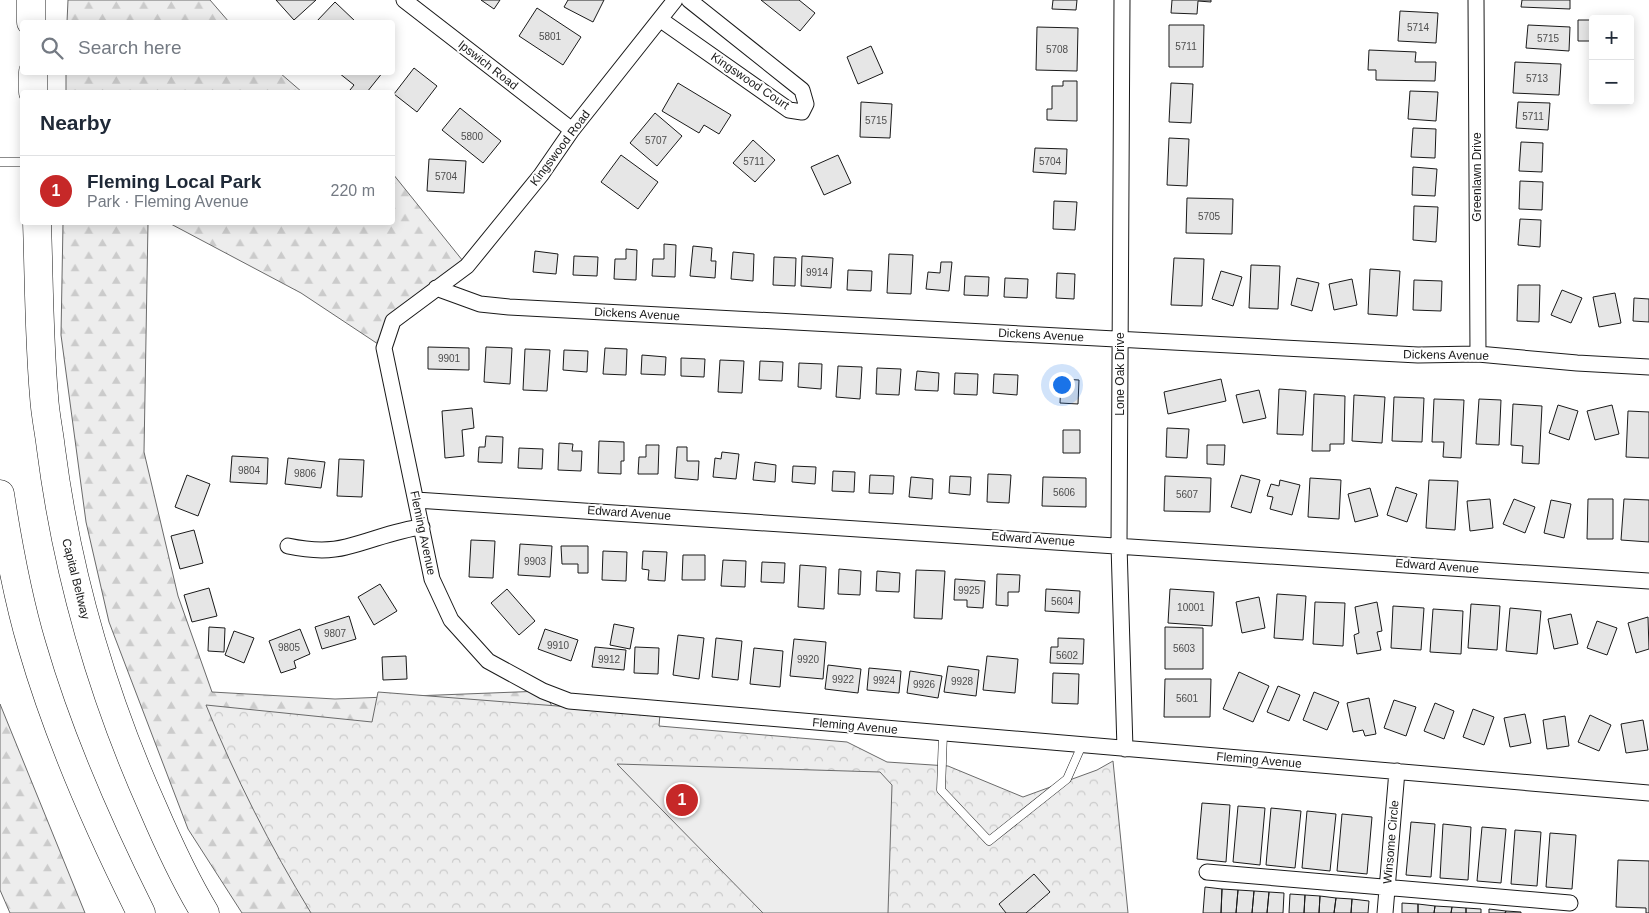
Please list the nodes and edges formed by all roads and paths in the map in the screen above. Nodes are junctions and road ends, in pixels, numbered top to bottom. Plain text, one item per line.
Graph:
1 (31, 0) edge
2 (404, 0) edge
3 (675, 0) edge
4 (689, 0) edge
5 (1122, 0) edge
6 (1476, 0) edge
7 (31, 20) edge
8 (661, 20) junction
9 (33, 75) edge
10 (33, 90) edge
11 (572, 130) junction
12 (0, 162) edge
13 (20, 162) edge
14 (37, 225) edge
15 (436, 288) junction
16 (1121, 339) junction
17 (1478, 354) junction
18 (1649, 367) edge
19 (0, 494) edge
20 (416, 500) junction
21 (422, 527) junction
22 (1119, 545) junction
23 (288, 546) dead end
24 (1649, 581) edge
25 (943, 734) junction
26 (1082, 745) junction
27 (1125, 749) junction
28 (1397, 771) junction
29 (1649, 793) edge
30 (1207, 872) dead end
31 (1387, 887) junction
32 (1570, 903) dead end
33 (142, 913) edge
34 (205, 913) edge
35 (1385, 913) edge

1 - 7 highway
2 - 11 street, Ipswich Road
3 - 8 street, Kingswood Road
4 - 8 street, Kingswood Court
5 - 16 street, Lone Oak Drive
6 - 17 street, Greenlawn Drive
8 - 11 street, Kingswood Road
9 - 10 highway
11 - 15 street, Kingswood Road
12 - 13 lane
14 - 34 highway, Capital Beltway
15 - 16 street, Dickens Avenue
15 - 20 street, Fleming Avenue
16 - 17 street, Dickens Avenue
16 - 22 street, Lone Oak Drive
17 - 18 street, Dickens Avenue
19 - 33 highway
20 - 21 street, Fleming Avenue
20 - 22 street, Edward Avenue
21 - 23 street
21 - 25 street, Fleming Avenue
22 - 24 street, Edward Avenue
22 - 27 street, Lone Oak Drive
25 - 26 street, Fleming Avenue
25 - 26 lane
26 - 27 street, Fleming Avenue
27 - 28 street, Fleming Avenue
28 - 29 street, Fleming Avenue
28 - 31 street, Winsome Circle
30 - 31 street
31 - 32 street
31 - 35 street, Winsome Circle

